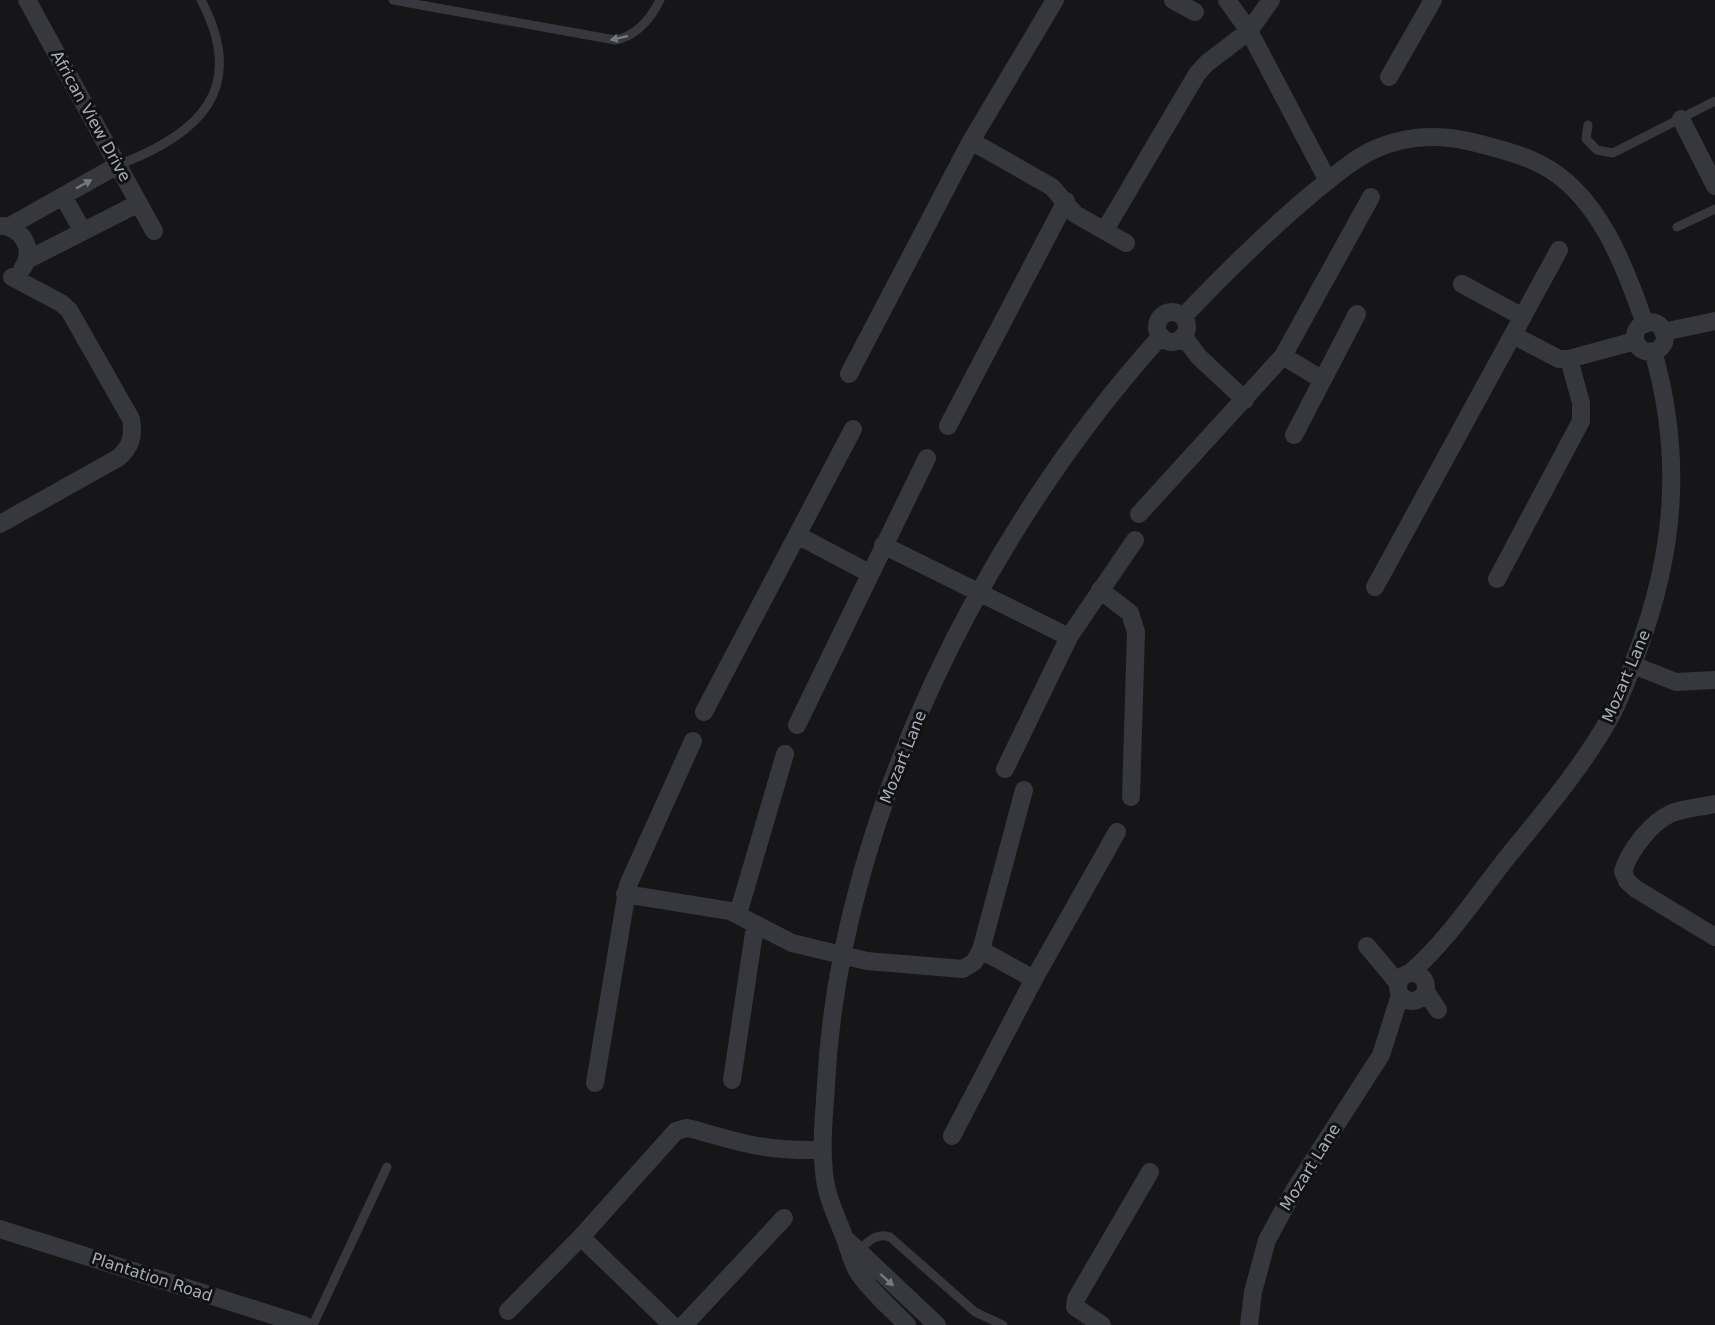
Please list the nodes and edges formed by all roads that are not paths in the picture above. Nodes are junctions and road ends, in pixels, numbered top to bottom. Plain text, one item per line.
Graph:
1 (27, 0) edge
2 (393, 0) edge
3 (660, 0) edge
4 (1055, 0) edge
5 (1173, 0) edge
6 (1227, 0) edge
7 (1271, 0) edge
8 (1433, 0) edge
9 (204, 2) edge
10 (1195, 12) dead end
11 (1249, 31) junction
12 (1389, 77) dead end
13 (1715, 101) edge
14 (1681, 119) junction
15 (1588, 125) dead end
16 (970, 141) junction
17 (118, 165) junction
18 (1328, 181) junction
19 (1715, 186) edge
20 (63, 196) junction
21 (1371, 197) dead end
22 (1066, 201) junction
23 (139, 203) junction
24 (1715, 209) edge
25 (4, 226) edge
26 (1677, 227) dead end
27 (82, 230) junction
28 (1105, 230) junction
29 (154, 231) dead end
30 (1126, 243) dead end
31 (1559, 250) dead end
32 (27, 260) junction
33 (6, 278) edge
34 (1462, 284) dead end
35 (1357, 314) dead end
36 (1183, 317) junction
37 (1523, 317) junction
38 (1715, 321) edge
39 (1645, 324) junction
40 (1663, 332) junction
41 (1513, 335) junction
42 (1161, 336) junction
43 (1183, 336) junction
44 (1635, 341) junction
45 (1653, 351) junction
46 (1283, 356) junction
47 (1569, 360) junction
48 (849, 374) dead end
49 (1321, 379) junction
50 (1245, 400) junction
51 (948, 426) dead end
52 (853, 429) dead end
53 (1294, 435) dead end
54 (927, 458) dead end
55 (1139, 514) dead end
56 (0, 524) edge
57 (799, 536) junction
58 (1135, 540) dead end
59 (884, 545) junction
60 (869, 573) junction
61 (1497, 579) dead end
62 (1375, 588) dead end
63 (1100, 590) junction
64 (979, 592) junction
65 (1069, 637) junction
66 (1633, 665) junction
67 (1715, 680) edge
68 (705, 712) dead end
69 (797, 724) dead end
70 (693, 741) dead end
71 (785, 754) dead end
72 (1005, 769) dead end
73 (1024, 790) dead end
74 (1131, 797) dead end
75 (1715, 804) edge
76 (1117, 832) dead end
77 (625, 894) junction
78 (738, 914) junction
79 (755, 926) junction
80 (1715, 938) edge
81 (981, 950) junction
82 (1373, 952) dead end
83 (842, 953) junction
84 (1034, 979) junction
85 (1412, 988) junction
86 (1437, 1009) dead end
87 (732, 1080) dead end
88 (595, 1083) dead end
89 (952, 1136) dead end
90 (822, 1150) junction
91 (387, 1167) dead end
92 (1150, 1172) dead end
93 (784, 1218) dead end
94 (0, 1229) edge
95 (581, 1237) junction
96 (852, 1245) junction
97 (508, 1311) dead end
98 (1094, 1323) edge
99 (296, 1324) edge
100 (313, 1325) edge
101 (672, 1325) edge
102 (684, 1325) edge
103 (907, 1325) edge
104 (937, 1325) edge
105 (1003, 1325) edge
106 (1250, 1325) edge

1 - 17 street, African View Drive
3 -> 2 lane
4 - 16 street
5 - 10 street
6 - 11 street
7 - 11 street
8 - 12 street
9 - 17 lane
11 - 18 street
11 - 28 street
13 - 14 lane
14 - 15 lane
14 - 19 street
16 - 22 street
16 - 48 street
20 -> 17 street
17 - 23 street, African View Drive
18 - 36 street
18 - 39 street
20 - 25 street
20 - 27 street
21 - 46 street
22 - 28 street
22 - 51 street
23 - 27 street
23 - 29 street, African View Drive
24 - 26 lane
25 - 32 street
27 - 32 street
28 - 30 street
31 - 37 street
32 - 33 street
33 - 56 street
34 - 37 street
35 - 49 street
36 - 42 street
36 - 43 street
37 - 41 street
38 - 40 street
39 - 40 street
39 - 44 street
40 - 45 street
41 - 47 street
41 - 62 street
42 - 43 street
42 - 64 street, Mozart Lane
43 - 50 street
44 - 45 street
44 - 47 street
45 - 66 street, Mozart Lane
46 - 49 street
46 - 50 street
47 - 61 street
49 - 53 street
50 - 55 street
52 - 57 street
54 - 59 street
57 - 60 street
57 - 68 street
58 - 63 street
59 - 60 street
59 - 64 street
60 - 69 street
63 - 65 street
63 - 74 street
64 - 65 street
64 - 83 street, Mozart Lane
65 - 72 street
66 - 67 street
66 - 85 street, Mozart Lane
70 - 77 street
71 - 78 street
73 - 81 street
75 - 80 street
76 - 84 street
77 - 78 street
77 - 88 street
78 - 79 street
79 - 83 street
79 - 87 street
81 - 83 street
81 - 84 street
82 - 85 street
83 - 90 street, Mozart Lane
84 - 89 street
85 - 86 street
85 - 106 street, Mozart Lane
90 - 95 street
90 - 96 street, Mozart Lane
91 - 100 lane
92 - 98 street
93 - 102 street
94 - 99 street, Plantation Road
95 - 97 street
95 - 101 street
96 - 103 street, Mozart Lane
96 -> 104 street, Mozart Lane
96 - 105 lane

